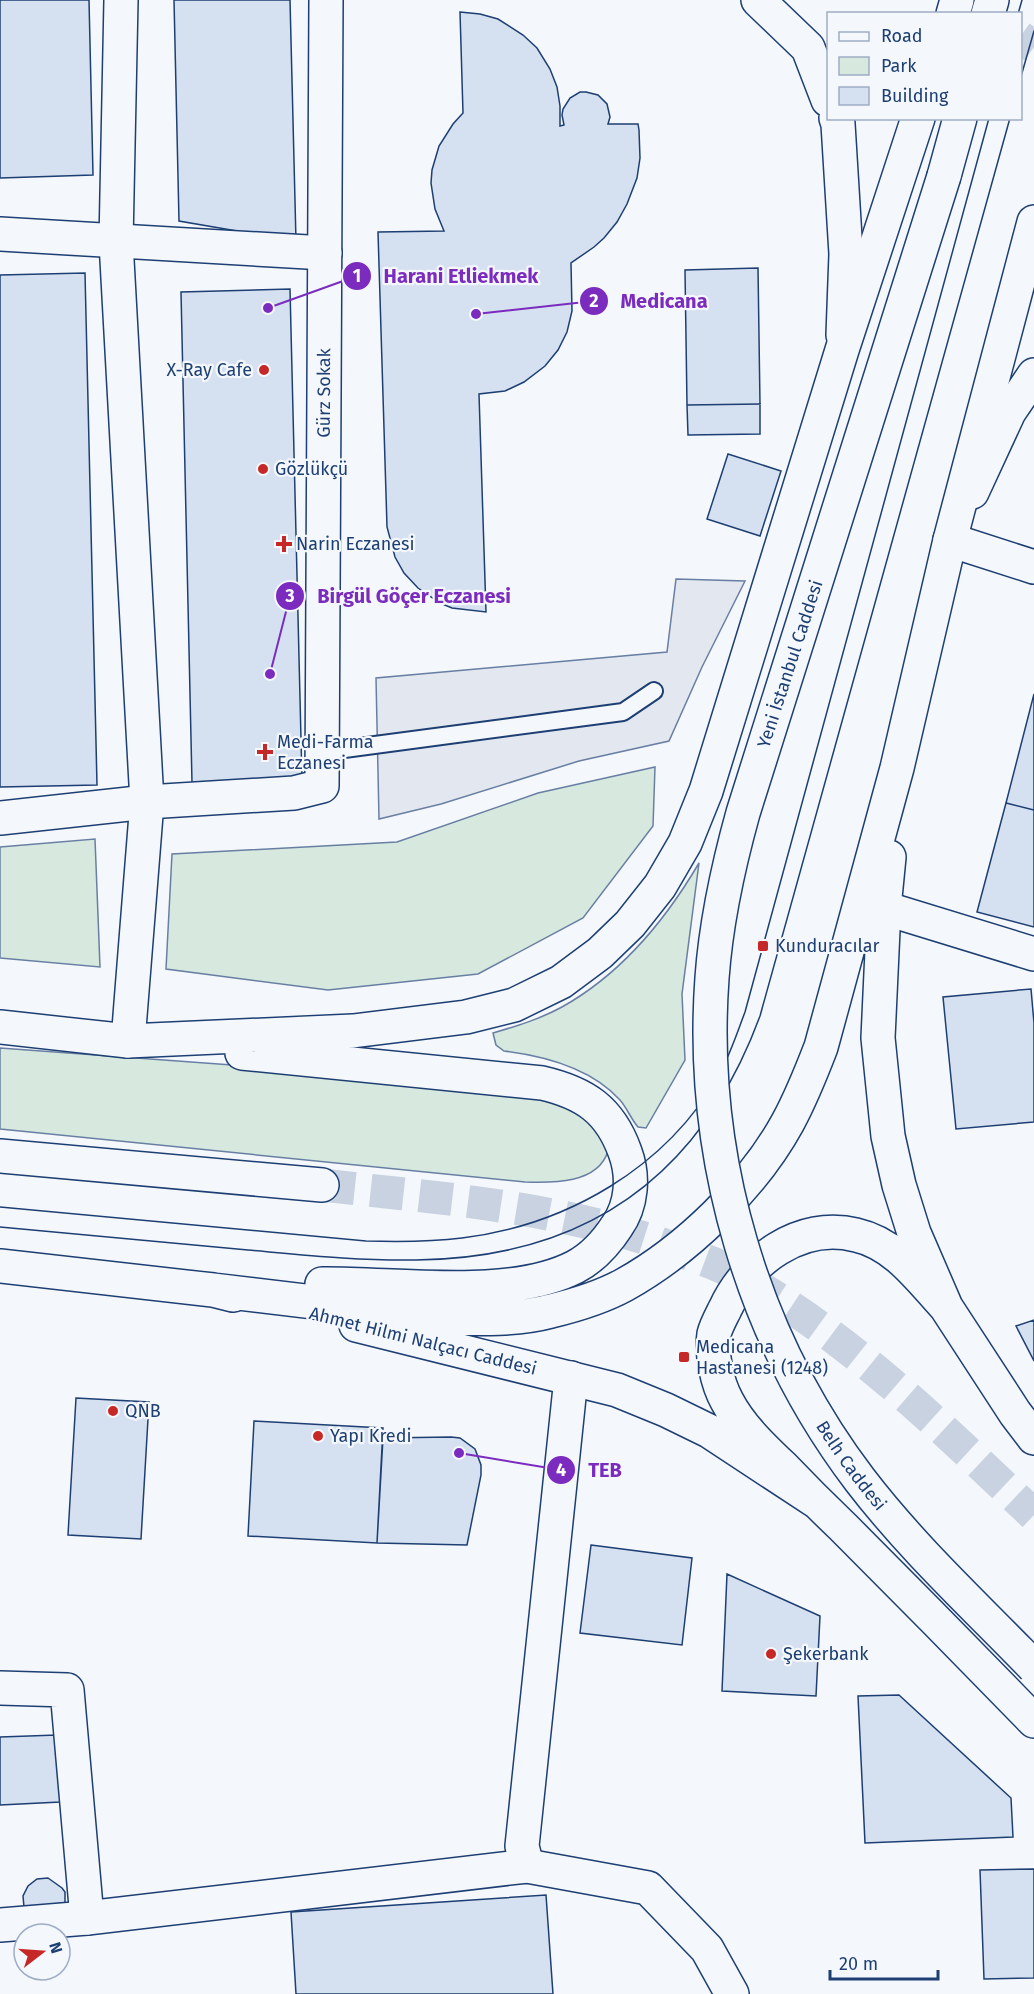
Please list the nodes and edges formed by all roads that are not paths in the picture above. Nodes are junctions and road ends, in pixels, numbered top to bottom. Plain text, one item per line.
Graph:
1 (121, 0) edge
2 (326, 0) edge
3 (758, 0) edge
4 (827, 97) edge
5 (837, 120) edge
6 (917, 120) edge
7 (959, 120) edge
8 (1034, 222) edge
9 (0, 234) edge
10 (117, 242) junction
11 (325, 253) junction
12 (842, 350) junction
13 (1034, 375) edge
14 (950, 540) junction
15 (1034, 567) edge
16 (654, 691) dead end
17 (322, 752) junction
18 (897, 768) junction
19 (147, 802) junction
20 (0, 818) edge
21 (884, 908) junction
22 (1034, 954) edge
23 (0, 1027) edge
24 (128, 1041) junction
25 (0, 1156) edge
26 (322, 1185) tunnel mouth
27 (735, 1224) joint
28 (0, 1266) edge
29 (213, 1290) junction
30 (946, 1307) junction
31 (571, 1378) junction
32 (1034, 1438) edge
33 (817, 1502) junction
34 (1034, 1667) edge
35 (0, 1688) edge
36 (1034, 1721) edge
37 (527, 1866) junction
38 (87, 1918) junction
39 (0, 1925) edge
40 (732, 1994) edge

1 - 10 main road
2 - 11 main road, Gürz Sokak
3 - 4 main road
5 - 12 main road
6 - 12 main road
7 - 27 main road, Yeni İstanbul Caddesi, bridge
8 - 14 main road
9 - 10 main road
10 - 11 main road
10 - 19 main road
11 - 17 main road, Gürz Sokak
12 - 24 main road
13 - 14 main road
14 - 15 main road
14 - 18 main road
16 - 17 lane
17 - 19 main road, Gürz Sokak
18 - 21 main road
18 - 29 main road
19 - 20 main road
19 - 24 main road
21 - 22 main road
21 - 30 main road
23 - 24 main road
24 - 29 main road
25 - 26 main road
27 - 34 main road, Belh Caddesi, bridge
28 - 29 main road, Ahmet Hilmi Nalçacı Caddesi
29 - 31 main road, Ahmet Hilmi Nalçacı Caddesi
30 - 32 main road
30 - 33 main road
31 - 33 main road, Ahmet Hilmi Nalçacı Caddesi
31 - 37 main road
33 - 36 main road
35 - 38 main road
37 - 38 main road
37 - 40 main road
38 - 39 main road

